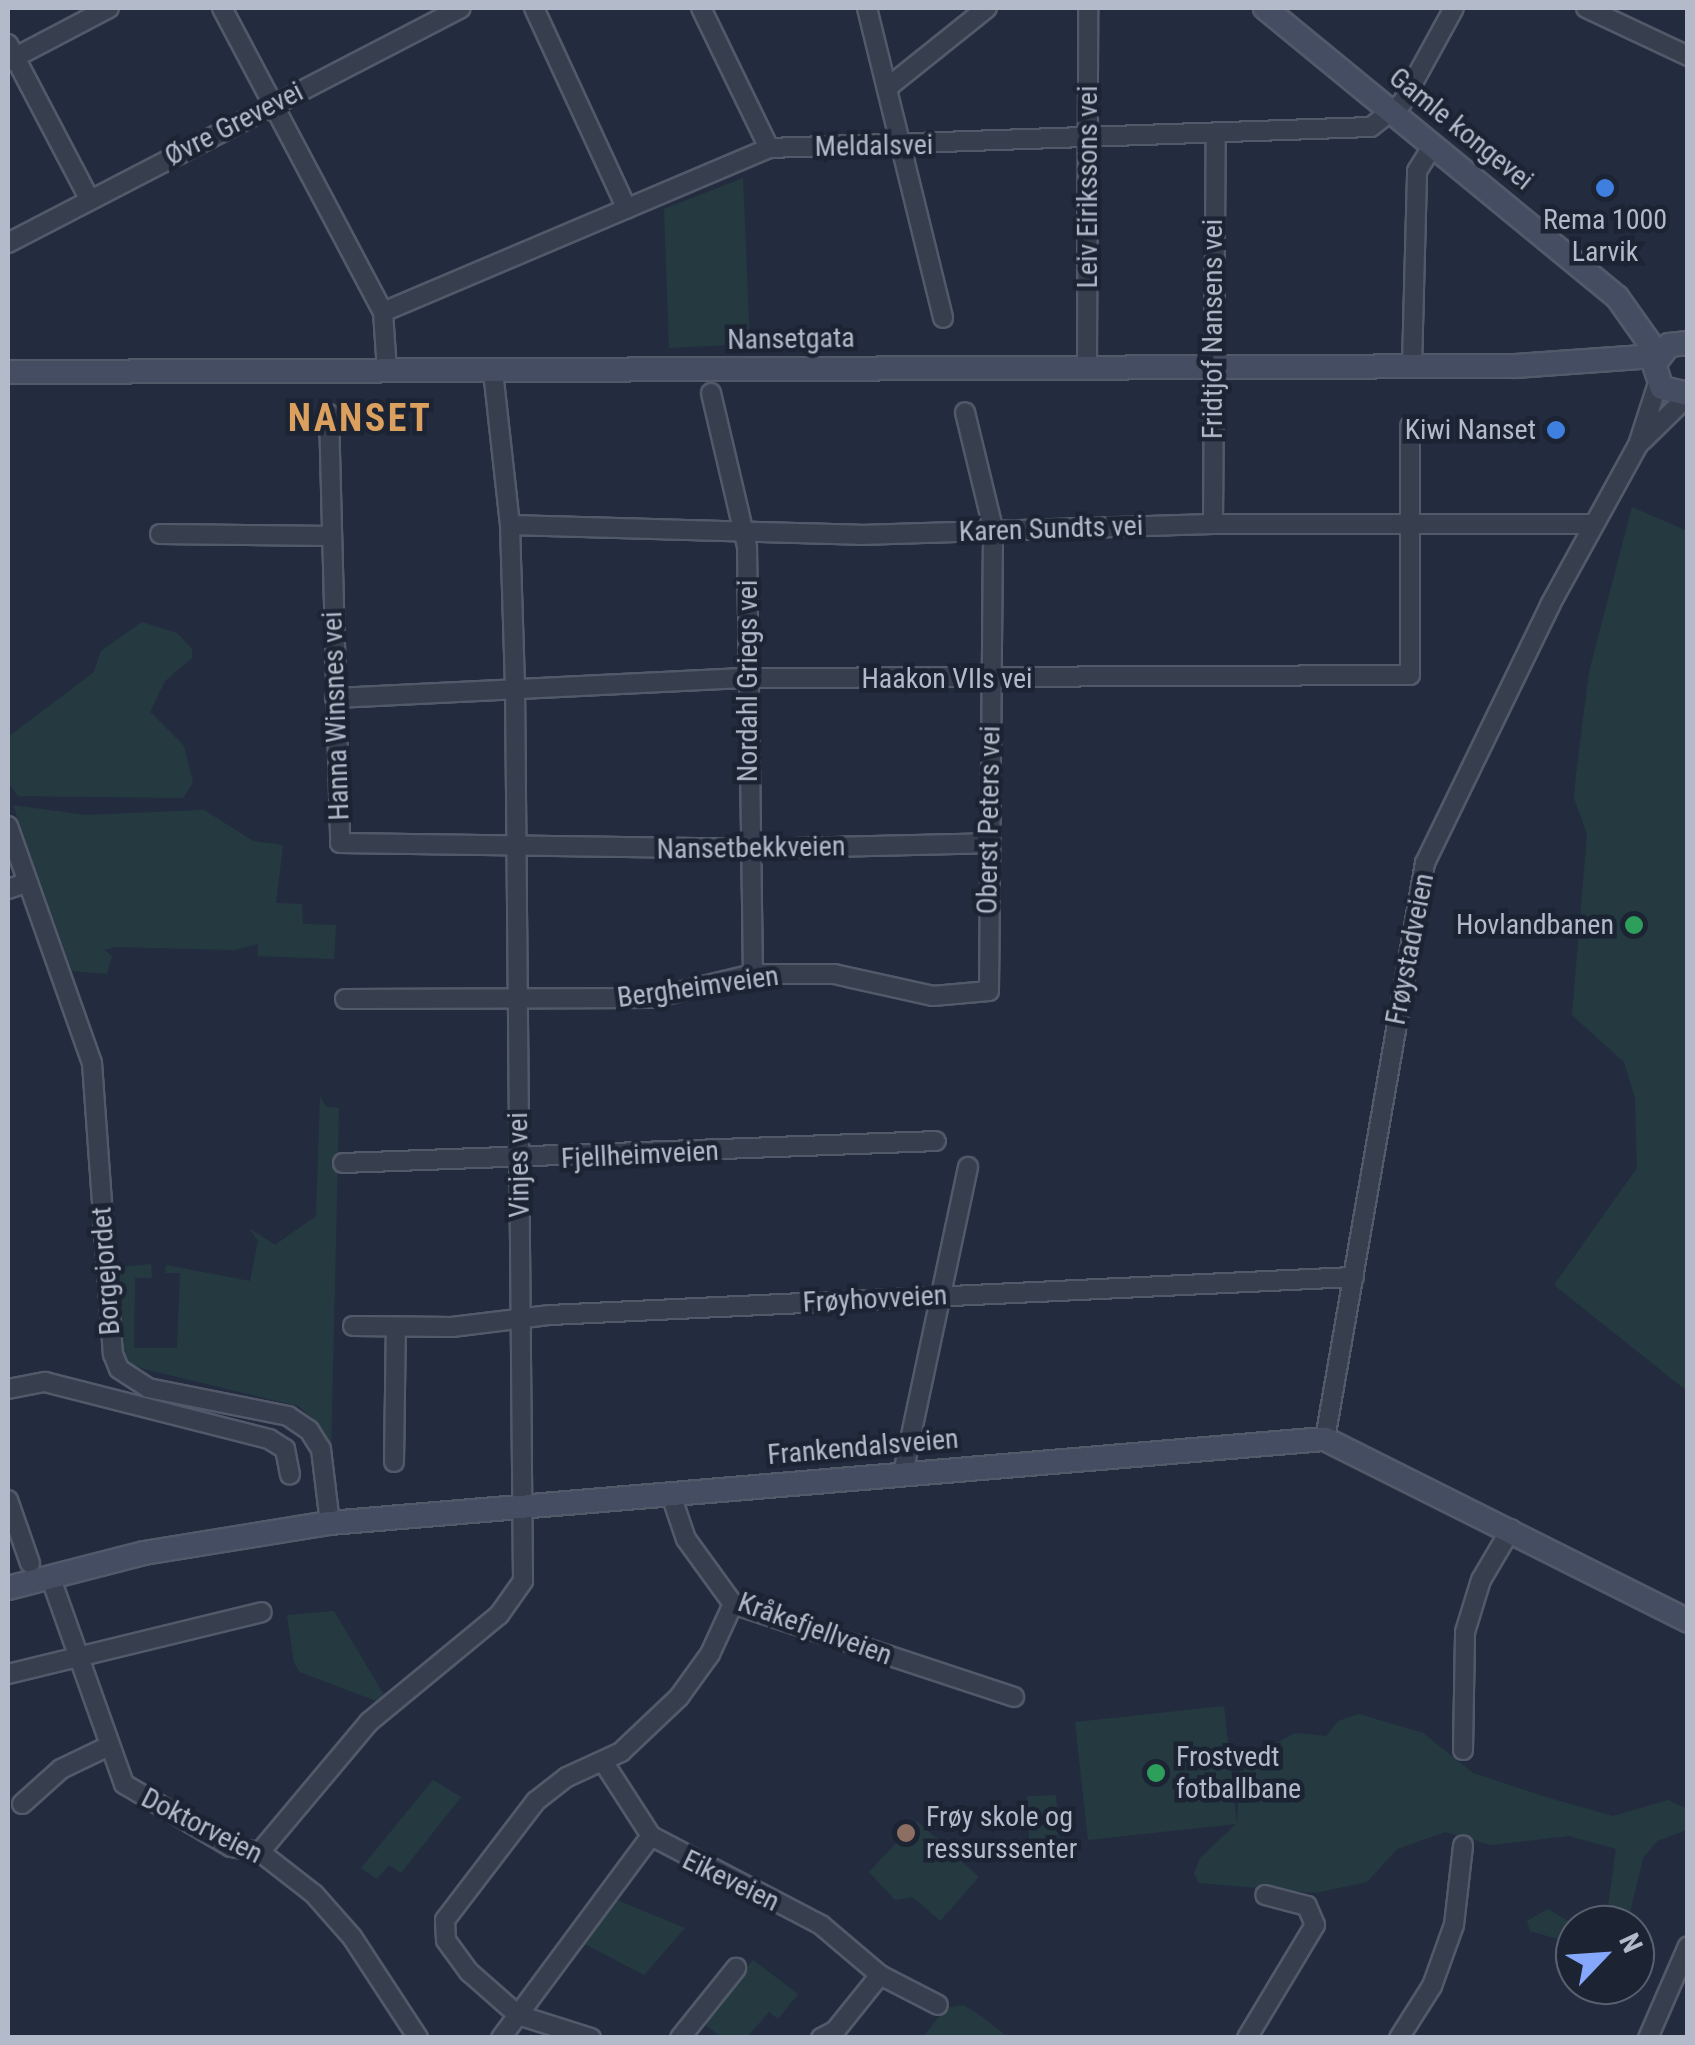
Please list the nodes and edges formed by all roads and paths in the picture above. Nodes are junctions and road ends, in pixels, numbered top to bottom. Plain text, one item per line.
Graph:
1 (109, 8) edge
2 (222, 8) edge
3 (462, 8) edge
4 (534, 8) edge
5 (701, 8) edge
6 (868, 8) edge
7 (987, 8) edge
8 (1088, 8) edge
9 (1265, 8) edge
10 (1454, 8) edge
11 (1586, 8) edge
12 (10, 54) edge
13 (1688, 56) edge
14 (887, 88) junction
15 (272, 104) junction
16 (1394, 112) junction
17 (1216, 134) junction
18 (1088, 138) junction
19 (902, 145) junction
20 (1433, 145) junction
21 (769, 148) junction
22 (90, 200) junction
23 (627, 208) junction
24 (8, 243) edge
25 (1618, 297) junction
26 (382, 312) junction
27 (943, 318) dead end
28 (1686, 343) edge
29 (1658, 355) junction
30 (1576, 365) junction
31 (1412, 366) junction
32 (1087, 367) junction
33 (1213, 367) junction
34 (387, 370) junction
35 (494, 370) junction
36 (8, 372) edge
37 (1658, 383) junction
38 (711, 393) dead end
39 (1688, 395) edge
40 (965, 412) dead end
41 (329, 414) dead end
42 (1410, 426) dead end
43 (1638, 445) junction
44 (1213, 524) junction
45 (1593, 524) junction
46 (510, 525) junction
47 (1412, 525) junction
48 (993, 528) junction
49 (744, 530) junction
50 (160, 534) dead end
51 (332, 536) junction
52 (750, 678) junction
53 (991, 679) junction
54 (514, 686) junction
55 (335, 698) junction
56 (8, 826) edge
57 (988, 843) junction
58 (515, 849) junction
59 (749, 849) junction
60 (28, 882) junction
61 (8, 889) edge
62 (753, 974) junction
63 (988, 992) joint
64 (345, 998) dead end
65 (516, 1000) junction
66 (936, 1141) dead end
67 (519, 1161) junction
68 (343, 1163) dead end
69 (968, 1167) dead end
70 (1354, 1278) junction
71 (943, 1296) junction
72 (522, 1318) junction
73 (353, 1326) dead end
74 (396, 1328) junction
75 (8, 1389) edge
76 (1325, 1439) junction
77 (394, 1462) dead end
78 (903, 1473) junction
79 (290, 1476) dead end
80 (671, 1495) junction
81 (8, 1500) edge
82 (525, 1504) junction
83 (330, 1523) junction
84 (1510, 1529) junction
85 (40, 1570) junction
86 (8, 1588) edge
87 (733, 1604) junction
88 (262, 1612) dead end
89 (1688, 1622) edge
90 (79, 1656) junction
91 (8, 1674) edge
92 (1014, 1697) dead end
93 (109, 1746) junction
94 (1463, 1750) dead end
95 (604, 1764) junction
96 (22, 1804) dead end
97 (651, 1836) junction
98 (1463, 1846) dead end
99 (260, 1852) junction
100 (1265, 1895) dead end
101 (1688, 1946) edge
102 (736, 1968) dead end
103 (880, 1975) junction
104 (938, 2006) dead end
105 (518, 2015) junction
106 (418, 2038) edge
107 (501, 2038) edge
108 (591, 2038) edge
109 (680, 2038) edge
110 (821, 2038) edge
111 (1246, 2038) edge
112 (1399, 2038) edge
113 (1648, 2038) edge

1 - 12 street
2 - 15 street
3 - 15 street, Øvre Grevevei
4 - 23 street
5 - 21 street
6 - 14 street
7 - 14 street
8 - 18 street, Leiv Eirikssons vei
9 - 16 main road, Gamle kongevei
10 - 16 street
11 - 13 street
12 - 22 street
14 - 19 street
15 - 22 street, Øvre Grevevei
15 - 26 street
16 - 17 street, Meldalsvei
16 - 20 main road, Gamle kongevei
17 - 18 street, Meldalsvei
17 - 33 street, Fridtjof Nansens vei
18 - 19 street, Meldalsvei
18 - 32 street, Leiv Eirikssons vei
19 - 21 street, Meldalsvei
19 - 27 street
20 - 25 main road, Gamle kongevei
20 - 31 street
21 - 23 street, Meldalsvei
22 - 24 street, Øvre Grevevei
23 - 26 street, Meldalsvei
25 - 28 main road, Gamle kongevei
25 - 29 main road, Gamle kongevei
26 - 34 street
28 - 29 main road
29 - 30 main road, Nansetgata
29 - 37 main road
30 - 31 main road, Nansetgata
30 - 37 main road, Nansetgata
31 - 33 main road, Nansetgata
32 - 33 main road, Nansetgata
32 - 35 main road, Nansetgata
33 - 44 street, Fridtjof Nansens vei
34 - 35 main road, Nansetgata
34 - 36 main road, Nansetgata
35 - 46 street, Vinjes vei
37 - 39 main road, Nansetgata
37 - 43 street, Frøystadveien
38 - 49 street, Nordahl Griegs vei
39 - 43 street, Frøystadveien
40 - 48 street, Oberst Peters vei
41 - 51 street, Hanna Winsnes vei
42 - 47 street
43 - 45 street, Frøystadveien
44 - 47 street, Karen Sundts vei
44 - 48 street, Karen Sundts vei
45 - 47 street, Karen Sundts vei
45 - 70 street, Frøystadveien
46 - 49 street, Karen Sundts vei
46 - 54 street, Vinjes vei
47 - 53 street, Haakon VIIs vei
48 - 49 street, Karen Sundts vei
48 - 53 street, Oberst Peters vei
49 - 52 street, Nordahl Griegs vei
50 - 51 street
51 - 55 street, Hanna Winsnes vei
52 - 53 street, Haakon VIIs vei
52 - 54 street, Haakon VIIs vei
52 - 59 street, Nordahl Griegs vei
53 - 57 street, Oberst Peters vei
54 - 55 street, Haakon VIIs vei
54 - 58 street, Vinjes vei
55 - 58 street, Hanna Winsnes vei
56 - 60 street, Borgejordet
57 - 59 street, Nansetbekkveien
57 - 63 street, Oberst Peters vei
58 - 59 street, Nansetbekkveien
58 - 65 street, Vinjes vei
59 - 62 street, Nordahl Griegs vei
60 - 61 street
60 - 83 street, Borgejordet
62 - 63 street, Bergheimveien
62 - 65 street, Bergheimveien
64 - 65 street, Bergheimveien
65 - 67 street, Vinjes vei
66 - 67 street, Fjellheimveien
67 - 68 street, Fjellheimveien
67 - 72 street, Vinjes vei
69 - 71 street
70 - 71 street, Frøyhovveien
70 - 76 street, Frøystadveien
71 - 72 street, Frøyhovveien
71 - 78 street
72 - 74 street, Frøyhovveien
72 - 82 street, Vinjes vei
73 - 74 street, Frøyhovveien
74 - 77 street
75 - 79 street
76 - 78 main road, Frankendalsveien
76 - 84 main road
78 - 80 main road, Frankendalsveien
80 - 82 main road, Frankendalsveien
80 - 87 street, Kråkefjellveien
81 - 85 street, Doktorveien
82 - 83 main road, Frankendalsveien
82 - 99 street, Vinjes vei
83 - 85 main road, Frankendalsveien
84 - 89 main road
84 - 94 street
85 - 86 main road, Frankendalsveien
85 - 90 street, Doktorveien
87 - 92 street, Kråkefjellveien
87 - 95 street
88 - 90 street
90 - 91 street
90 - 93 street, Doktorveien
93 - 96 street
93 - 99 street, Doktorveien
95 - 97 street, Eikeveien
95 - 105 street
97 - 103 street, Eikeveien
97 - 105 street
98 - 112 street
99 - 106 street, Doktorveien
100 - 111 street
101 - 113 street
102 - 109 street
103 - 104 street, Eikeveien
103 - 110 street
105 - 107 street
105 - 108 street

